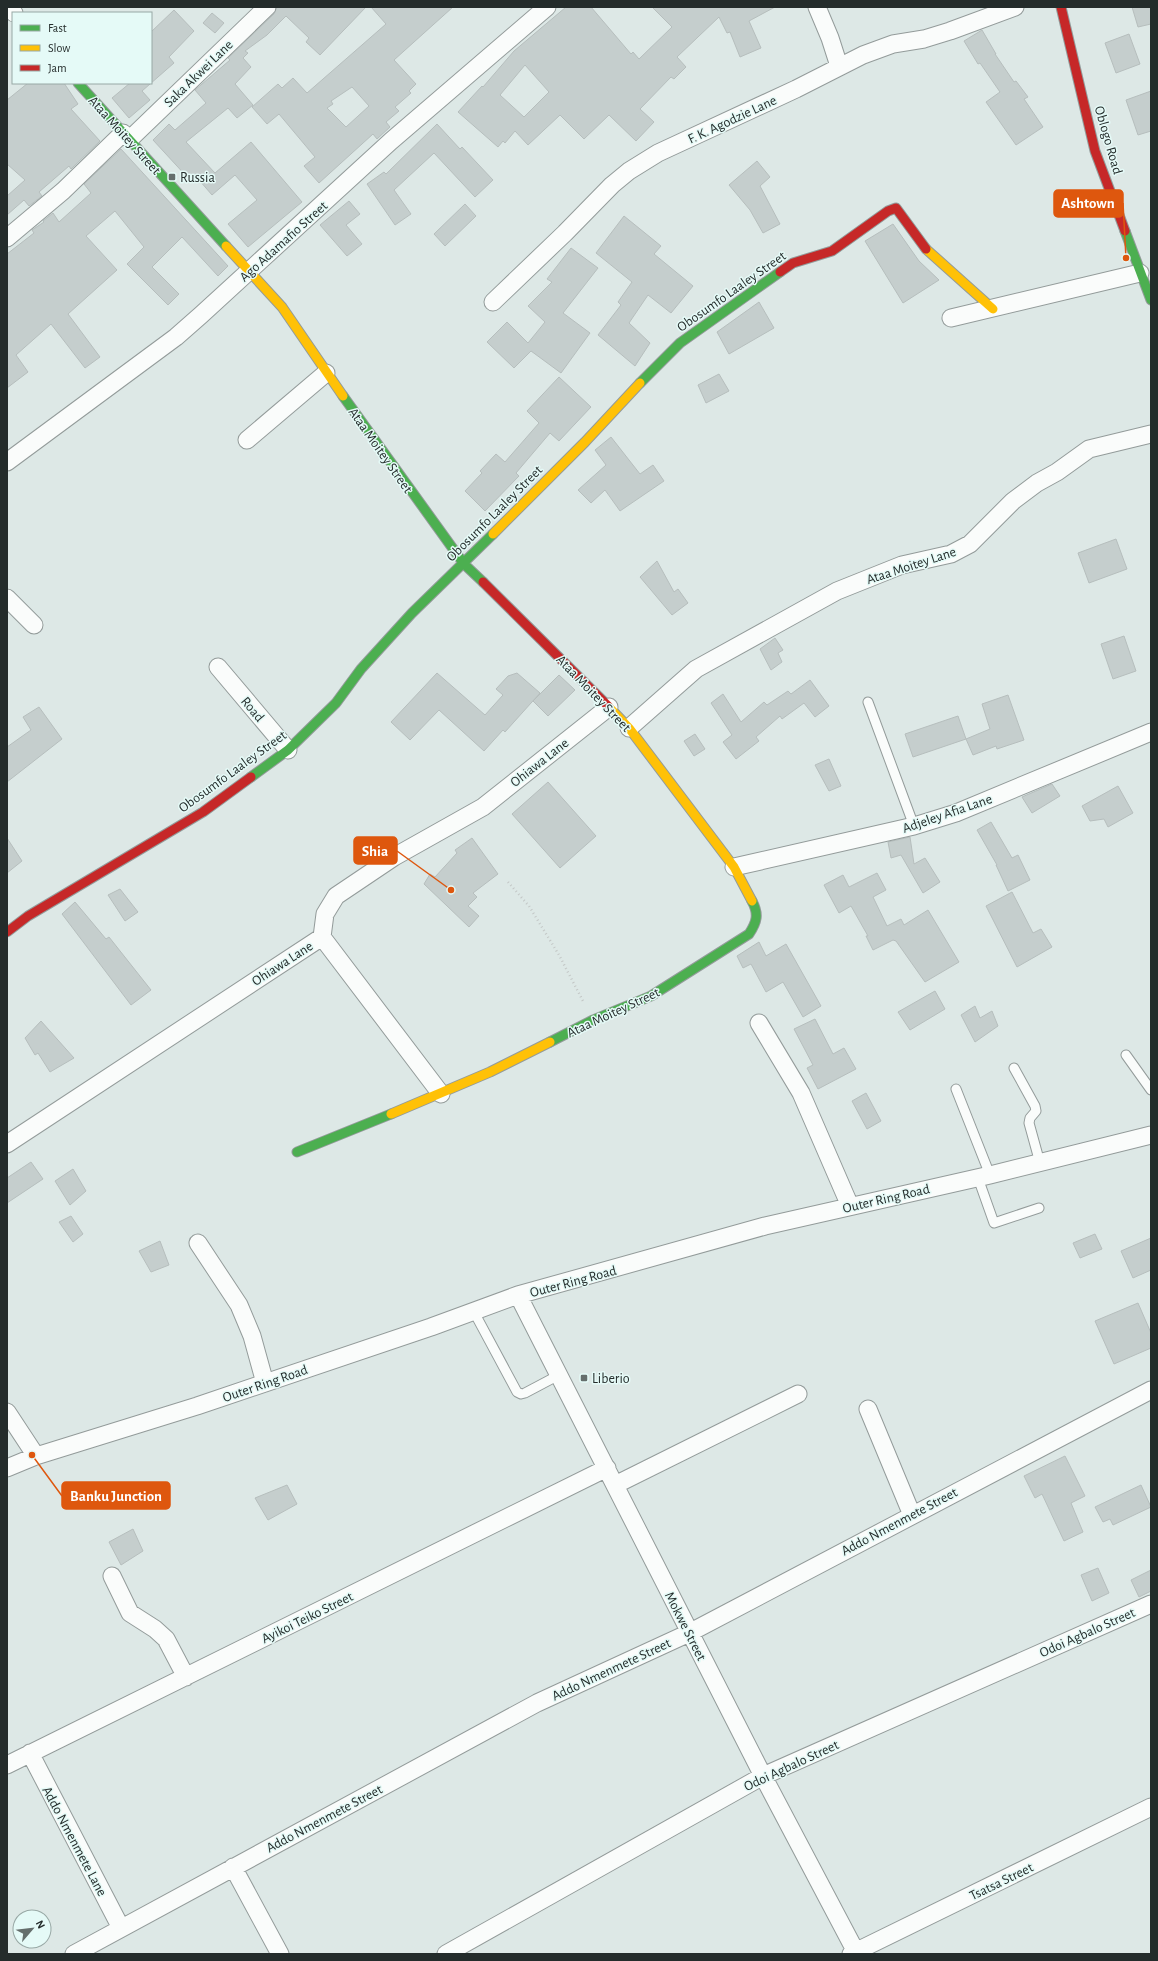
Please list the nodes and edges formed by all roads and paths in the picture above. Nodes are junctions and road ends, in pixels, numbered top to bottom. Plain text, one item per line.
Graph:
1 (267, 7) edge
2 (547, 7) edge
3 (817, 7) edge
4 (1015, 7) edge
5 (1061, 7) edge
6 (839, 66) junction
7 (79, 84) edge
8 (127, 136) junction
9 (7, 238) edge
10 (250, 271) junction
11 (1140, 273) junction
12 (1151, 300) edge
13 (493, 302) dead end
14 (993, 309) junction
15 (950, 318) dead end
16 (326, 373) junction
17 (1151, 434) edge
18 (248, 440) dead end
19 (7, 462) edge
20 (464, 564) junction
21 (7, 598) edge
22 (34, 624) dead end
23 (218, 667) dead end
24 (868, 702) dead end
25 (609, 707) junction
26 (629, 728) junction
27 (1151, 732) edge
28 (288, 750) junction
29 (914, 826) junction
30 (734, 867) junction
31 (508, 882) dead end
32 (7, 932) edge
33 (322, 937) junction
34 (593, 1020) junction
35 (759, 1023) dead end
36 (1126, 1055) dead end
37 (1014, 1068) dead end
38 (956, 1089) dead end
39 (1151, 1090) edge
40 (441, 1094) junction
41 (1151, 1135) edge
42 (7, 1144) edge
43 (297, 1152) dead end
44 (1040, 1163) junction
45 (984, 1176) junction
46 (850, 1206) junction
47 (1039, 1208) dead end
48 (198, 1243) dead end
49 (518, 1295) junction
50 (474, 1312) junction
51 (559, 1375) junction
52 (264, 1383) junction
53 (1151, 1390) edge
54 (798, 1394) dead end
55 (868, 1409) dead end
56 (7, 1412) edge
57 (36, 1456) junction
58 (7, 1468) edge
59 (607, 1468) junction
60 (615, 1485) junction
61 (912, 1514) junction
62 (112, 1576) dead end
63 (1151, 1604) edge
64 (689, 1633) junction
65 (186, 1677) junction
66 (30, 1753) junction
67 (7, 1766) edge
68 (763, 1776) junction
69 (1151, 1807) edge
70 (233, 1867) junction
71 (121, 1928) junction
72 (855, 1953) edge
73 (74, 1954) edge
74 (280, 1954) edge
75 (446, 1954) edge

1 - 8 street, Saka Akwei Lane
2 - 10 street, Ago Adamafio Street
3 - 6 street
4 - 6 street, F. K. Agodzie Lane
5 - 11 street, Oblogo Road
6 - 13 street, F. K. Agodzie Lane
7 - 8 street, Ataa Moitey Street
8 - 9 street, Saka Akwei Lane
8 - 10 street, Ataa Moitey Street
10 - 16 street, Ataa Moitey Street
10 - 19 street, Ago Adamafio Street
11 - 12 street, Oblogo Road
11 - 14 street
14 - 15 street
14 - 20 street, Obosumfo Laaley Street
16 - 18 street
16 - 20 street, Ataa Moitey Street
17 - 26 street, Ataa Moitey Lane
20 - 25 street, Ataa Moitey Street
20 - 28 street, Obosumfo Laaley Street
21 - 22 street
23 - 28 street, Road
24 - 29 lane
25 - 26 street, Ataa Moitey Street
25 - 33 street, Ohiawa Lane
26 - 30 street, Ataa Moitey Street
27 - 29 street, Adjeley Afia Lane
28 - 32 street, Obosumfo Laaley Street
29 - 30 street, Adjeley Afia Lane
30 - 34 street, Ataa Moitey Street
31 - 34 path
33 - 40 street
33 - 42 street, Ohiawa Lane
34 - 40 street, Ataa Moitey Street
35 - 46 street
36 - 39 lane
37 - 44 lane
38 - 45 lane
40 - 43 street, Ataa Moitey Street
41 - 44 street, Outer Ring Road
44 - 45 street, Outer Ring Road
45 - 46 street, Outer Ring Road
45 - 47 lane
46 - 49 street, Outer Ring Road
48 - 52 street
49 - 50 street, Outer Ring Road
49 - 51 street, Mokwe Street
50 - 51 lane
50 - 52 street, Outer Ring Road
51 - 59 street, Mokwe Street
52 - 57 street, Outer Ring Road
53 - 61 street, Addo Nmenmete Street
54 - 60 street
55 - 61 street
56 - 57 street
57 - 58 street, Outer Ring Road
59 - 60 street, Mokwe Street
59 - 65 street, Ayikoi Teiko Street
60 - 64 street, Mokwe Street
61 - 64 street, Addo Nmenmete Street
62 - 65 street
63 - 68 street, Odoi Agbalo Street
64 - 68 street, Mokwe Street
64 - 70 street, Addo Nmenmete Street
65 - 66 street, Ayikoi Teiko Street
66 - 67 street, Ayikoi Teiko Street
66 - 71 street, Addo Nmenmete Lane
68 - 72 street, Mokwe Street
68 - 75 street, Odoi Agbalo Street
69 - 72 street, Tsatsa Street
70 - 71 street, Addo Nmenmete Street
70 - 74 street
71 - 73 street, Addo Nmenmete Street

